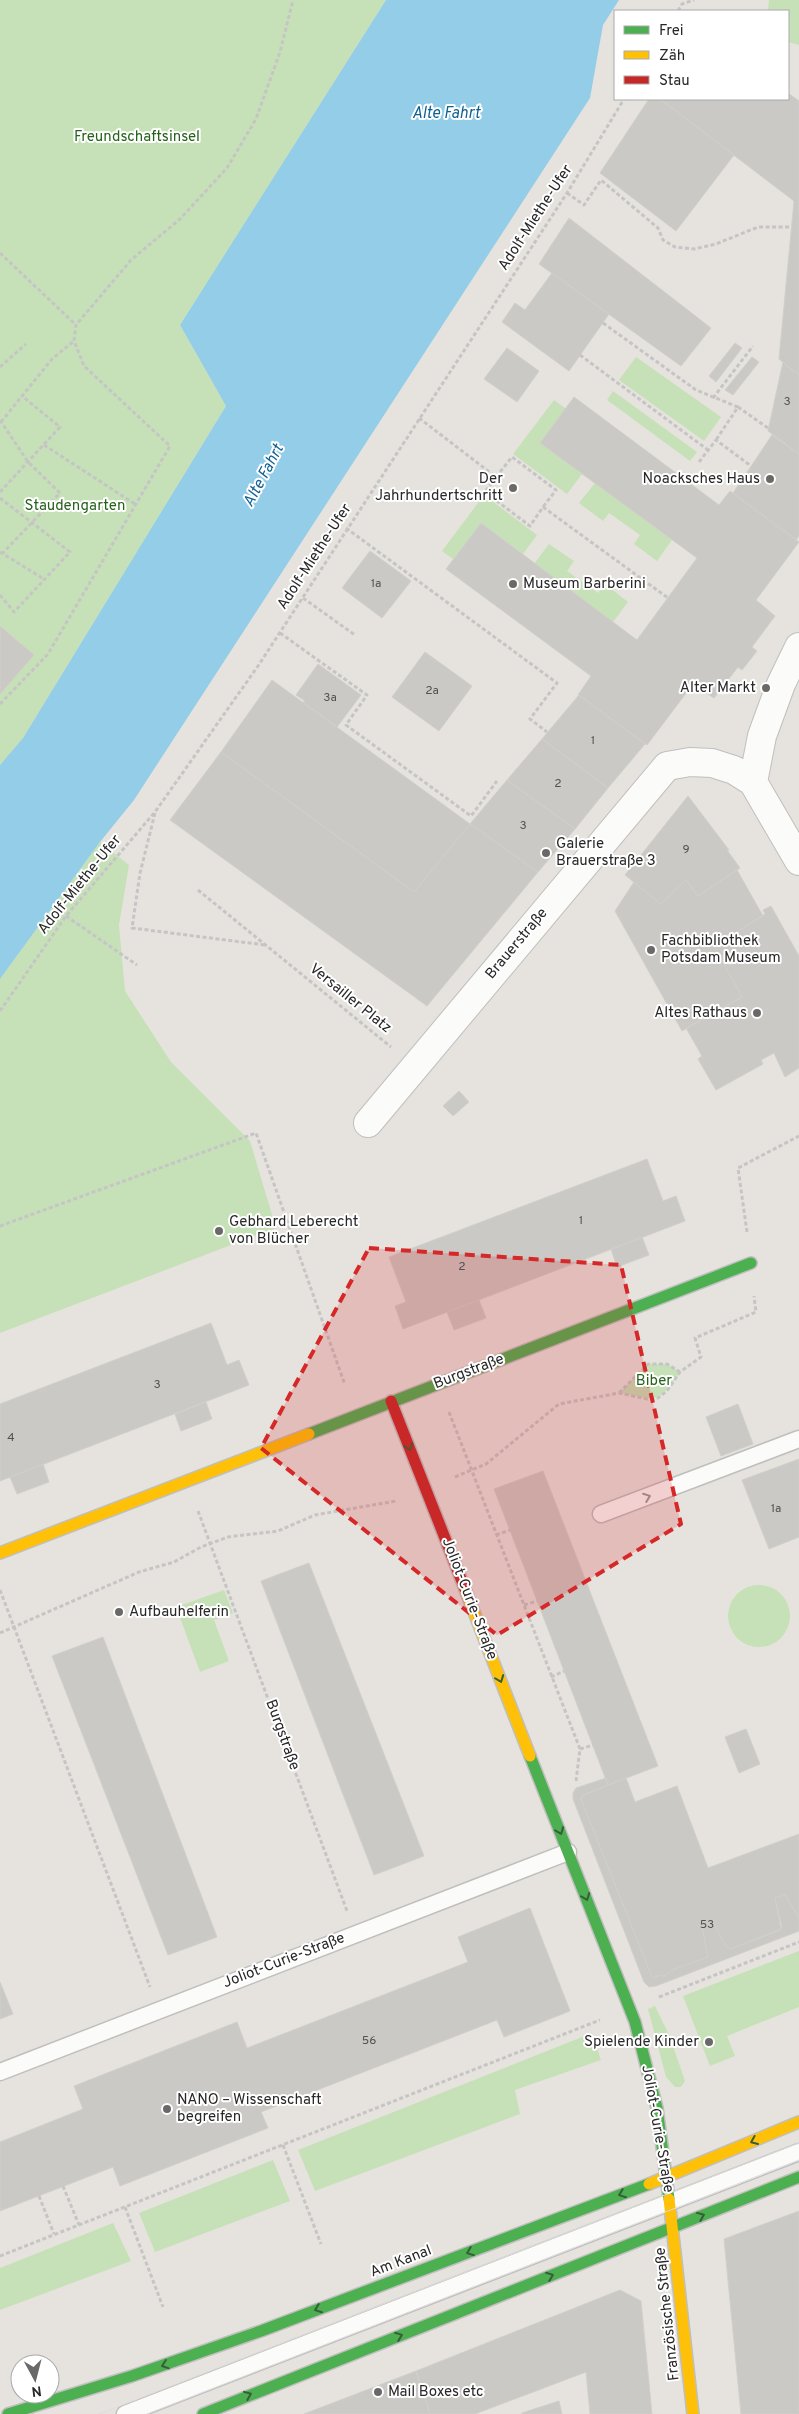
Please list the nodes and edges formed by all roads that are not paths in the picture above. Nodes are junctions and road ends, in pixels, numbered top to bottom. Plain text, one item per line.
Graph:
1 (799, 647) edge
2 (790, 686) edge
3 (753, 782) junction
4 (799, 861) edge
5 (368, 1123) dead end
6 (751, 1263) road end
7 (391, 1401) junction
8 (799, 1439) edge
9 (601, 1514) dead end
10 (0, 1553) edge
11 (568, 1852) junction
12 (0, 2072) edge
13 (799, 2122) edge
14 (799, 2152) edge
15 (667, 2177) junction
16 (799, 2177) edge
17 (671, 2206) junction
18 (673, 2228) junction
19 (8, 2414) edge
20 (125, 2414) edge
21 (203, 2414) edge
22 (693, 2414) edge

1 - 2 street
2 - 3 street
3 - 4 street
3 - 5 street, Brauerstraße
6 - 7 street, Burgstraße
7 - 10 street, Burgstraße
7 -> 11 street, Joliot-Curie-Straße
9 -> 8 lane
11 - 12 lane, Joliot-Curie-Straße
11 -> 15 street, Joliot-Curie-Straße
13 -> 15 street, Am Kanal
14 - 17 lane
15 - 17 street, Joliot-Curie-Straße
15 -> 19 street, Am Kanal
18 -> 16 street
17 - 18 street, Französische Straße
17 - 20 lane
21 -> 18 street
18 - 22 street, Französische Straße

